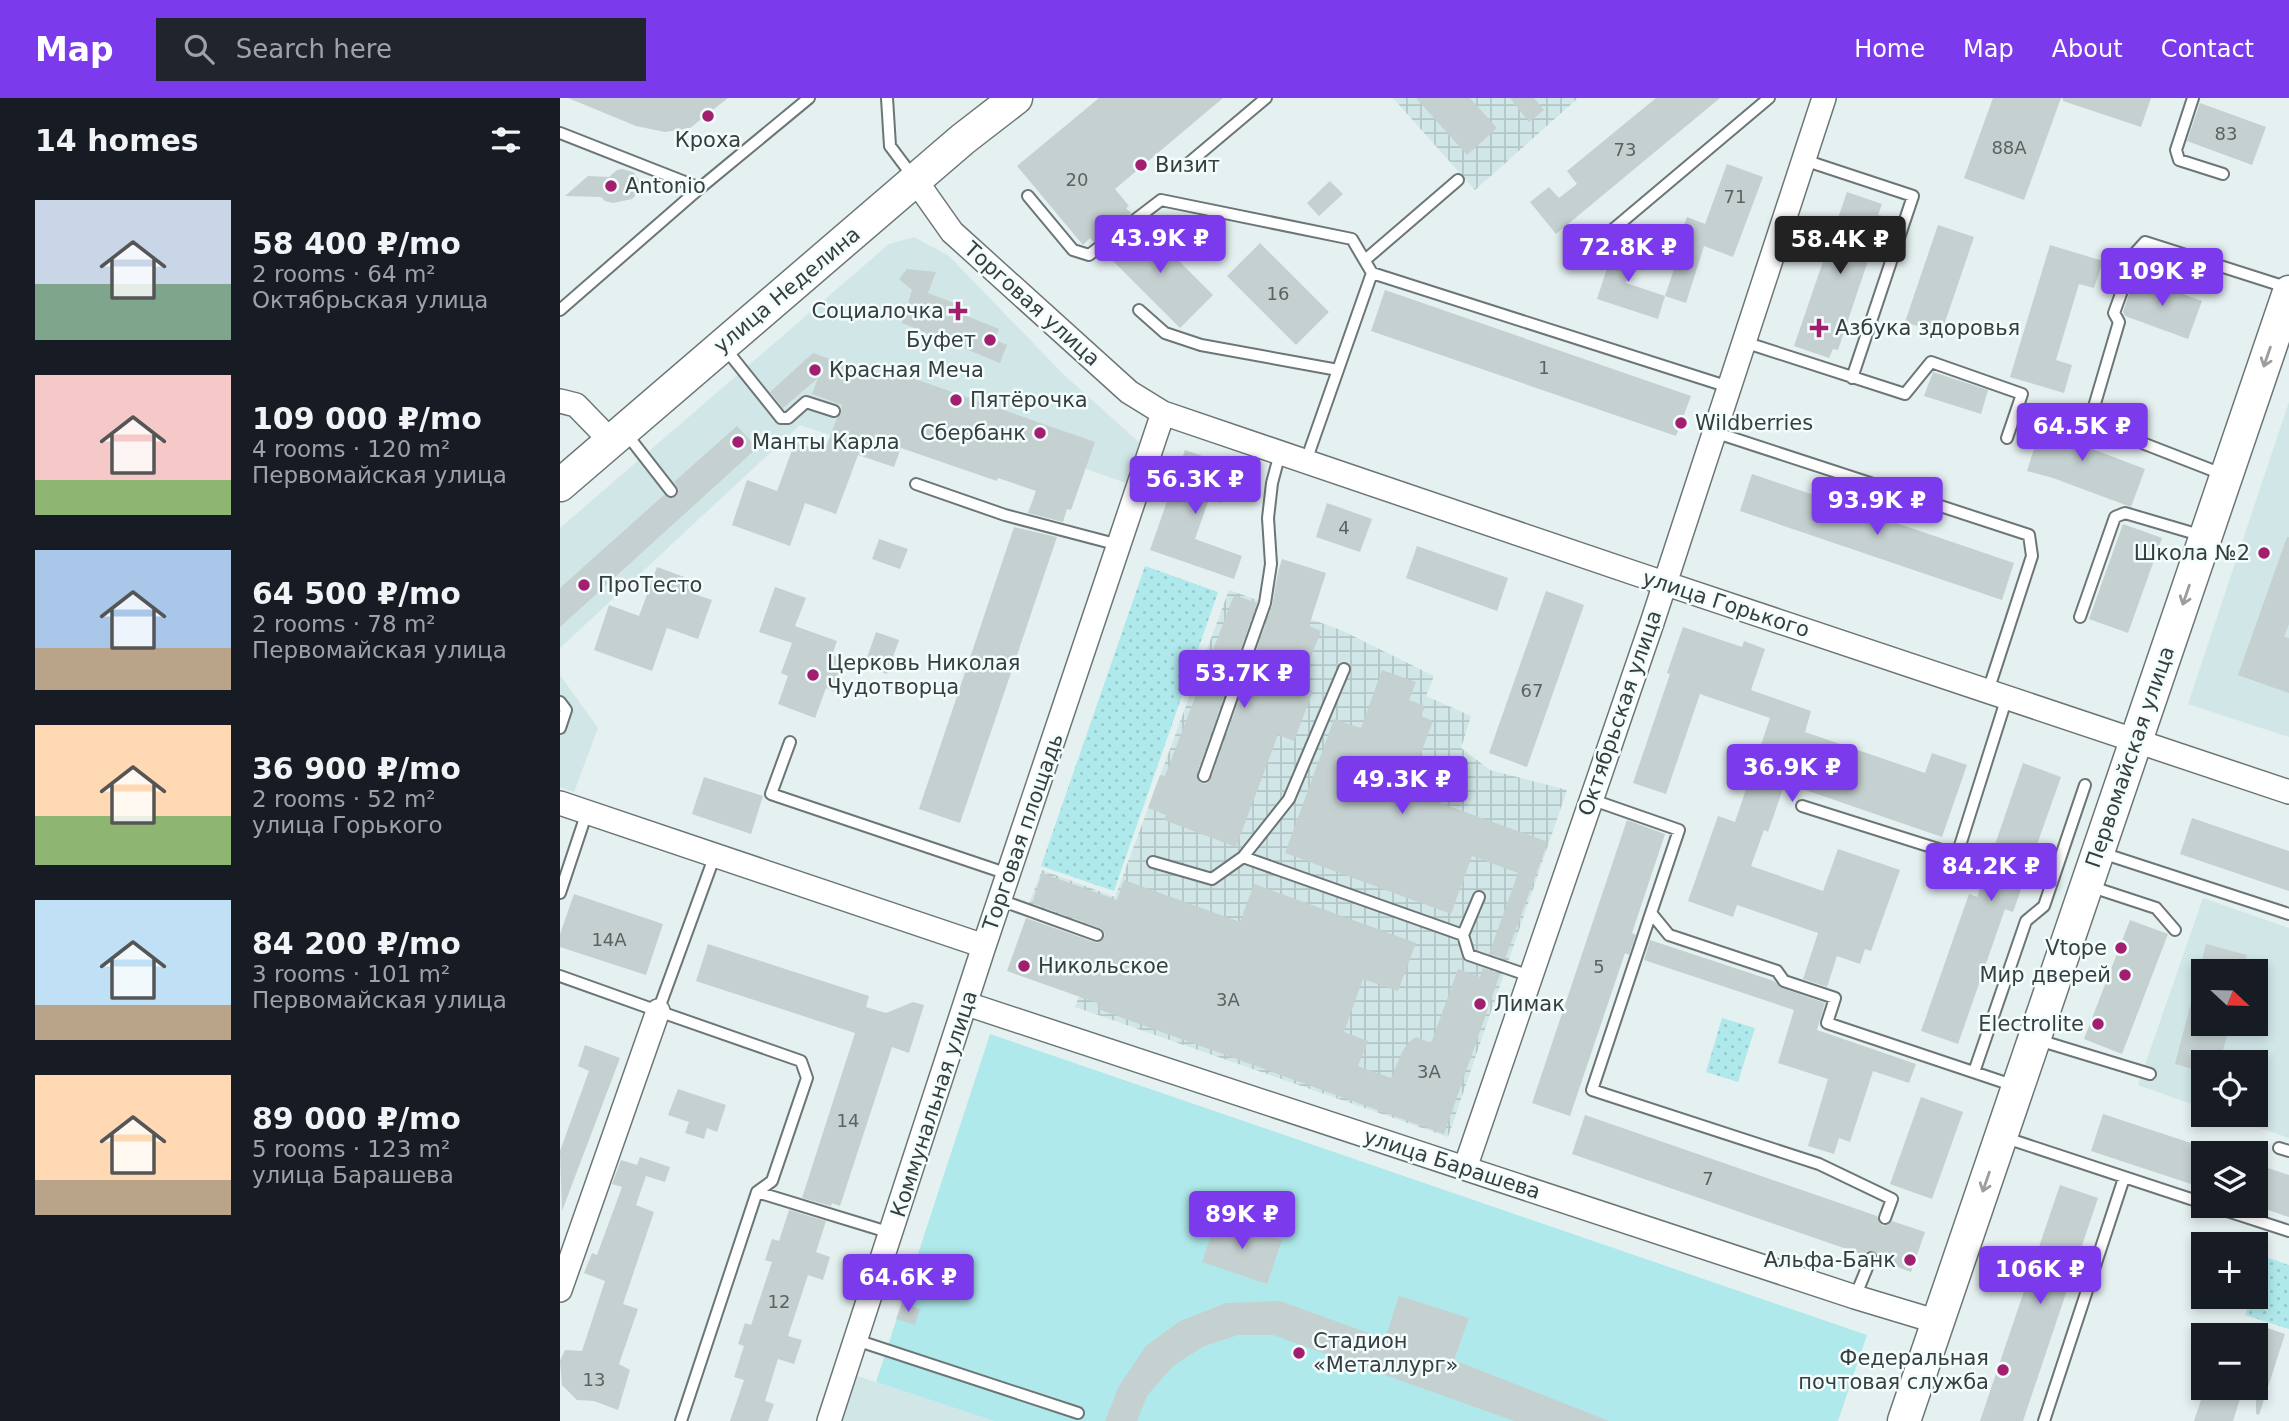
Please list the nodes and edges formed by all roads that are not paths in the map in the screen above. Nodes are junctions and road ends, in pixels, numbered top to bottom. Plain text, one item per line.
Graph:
1 (808, 98) edge
2 (887, 98) edge
3 (1016, 98) edge
4 (1266, 98) edge
5 (1769, 98) edge
6 (1824, 98) edge
7 (2193, 98) edge
8 (560, 134) edge
9 (1804, 160) junction
10 (1190, 162) dead end
11 (2223, 174) dead end
12 (1458, 180) dead end
13 (916, 181) junction
14 (700, 188) junction
15 (1028, 196) dead end
16 (1579, 258) dead end
17 (1364, 260) junction
18 (1372, 273) junction
19 (2289, 290) edge
20 (560, 310) edge
21 (1139, 310) dead end
22 (1744, 342) junction
23 (722, 345) junction
24 (1338, 370) junction
25 (1852, 378) junction
26 (1729, 387) junction
27 (560, 401) edge
28 (835, 411) dead end
29 (1163, 413) junction
30 (1714, 432) junction
31 (616, 435) junction
32 (2007, 438) dead end
33 (1280, 453) junction
34 (1306, 461) junction
35 (2226, 476) junction
36 (916, 484) dead end
37 (560, 485) edge
38 (671, 491) dead end
39 (2206, 537) junction
40 (1119, 545) junction
41 (1664, 583) junction
42 (2080, 617) dead end
43 (1343, 669) dead end
44 (1998, 694) junction
45 (560, 702) edge
46 (560, 728) edge
47 (2136, 741) junction
48 (790, 742) dead end
49 (1205, 776) dead end
50 (2085, 785) dead end
51 (2289, 792) edge
52 (1590, 799) junction
53 (560, 803) edge
54 (1802, 807) dead end
55 (587, 812) junction
56 (2098, 852) junction
57 (715, 855) junction
58 (1243, 857) junction
59 (1153, 862) dead end
60 (1009, 874) junction
61 (2086, 886) junction
62 (560, 893) edge
63 (1479, 897) dead end
64 (1000, 900) junction
65 (1651, 913) junction
66 (2289, 914) edge
67 (2175, 930) dead end
68 (1463, 934) junction
69 (1097, 935) dead end
70 (984, 946) junction
71 (560, 976) edge
72 (1530, 976) junction
73 (967, 1004) junction
74 (658, 1011) junction
75 (2034, 1039) junction
76 (1974, 1072) junction
77 (2150, 1074) dead end
78 (2018, 1087) junction
79 (2001, 1137) junction
80 (1465, 1168) junction
81 (2124, 1178) junction
82 (757, 1192) junction
83 (2191, 1199) edge
84 (1885, 1218) dead end
85 (2249, 1218) edge
86 (2289, 1231) edge
87 (891, 1233) junction
88 (1871, 1258) dead end
89 (560, 1290) edge
90 (1856, 1297) junction
91 (1938, 1322) junction
92 (856, 1340) junction
93 (1078, 1413) dead end
94 (681, 1421) edge
95 (829, 1421) edge
96 (1904, 1421) edge
97 (2043, 1421) edge

1 - 14 lane
2 - 13 lane
3 - 13 main road, улица Неделина
4 - 10 lane
5 - 16 lane
6 - 9 street, Октябрьская улица
7 - 11 lane
8 - 14 lane
9 - 22 street, Октябрьская улица
9 - 25 lane
12 - 17 lane
13 - 23 main road, улица Неделина
13 - 29 street, Торговая улица
14 - 20 lane
15 - 17 lane
17 - 18 lane
18 - 24 lane
18 - 26 lane
19 -> 35 main road, Первомайская улица
19 - 35 lane
21 - 24 lane
22 - 25 lane
22 - 26 street, Октябрьская улица
23 - 28 lane
23 - 31 main road, улица Неделина
24 - 34 lane
25 - 32 lane
26 - 30 street, Октябрьская улица
27 - 31 street
29 - 33 street, улица Горького
29 - 40 street, Торговая площадь
30 - 41 street, Октябрьская улица
30 - 44 lane
31 - 37 main road, улица Неделина
31 - 38 lane
33 - 34 street, улица Горького
33 - 49 lane
34 - 41 street, улица Горького
35 - 39 main road, Первомайская улица
36 - 40 lane
39 - 42 lane
39 -> 47 main road, Первомайская улица
40 - 60 street, Торговая площадь
41 - 44 street, улица Горького
41 - 52 street, Октябрьская улица
43 - 58 lane
44 - 47 street, улица Горького
44 - 54 lane
45 - 46 lane
47 - 51 street, улица Горького
47 - 56 main road, Первомайская улица
48 - 60 lane
50 - 76 lane
52 - 65 lane
52 - 72 street, Октябрьская улица
53 - 55 street, Торговая площадь
55 - 57 street, Торговая площадь
55 - 62 lane
56 - 61 main road, Первомайская улица
56 - 66 lane
57 - 70 street, Торговая площадь
57 - 74 lane
58 - 59 lane
58 - 68 lane
60 - 64 street, Торговая площадь
61 - 67 lane
61 - 75 main road, Первомайская улица
63 - 68 lane
64 - 69 lane
64 - 70 street, Торговая площадь
65 - 76 lane
65 - 84 lane
68 - 72 lane
70 - 73 street, Коммунальная улица
71 - 74 lane
72 - 80 street, Октябрьская улица
73 - 80 street, улица Барашева
73 - 87 street, Коммунальная улица
74 - 82 lane
74 - 89 street
75 - 77 lane
75 - 78 main road, Первомайская улица
76 - 78 lane
78 - 79 main road, Первомайская улица
79 - 81 lane
79 -> 91 main road, Первомайская улица
80 - 90 street, улица Барашева
81 - 83 lane
81 - 97 lane
82 - 87 lane
82 - 94 lane
85 - 86 lane
87 - 92 street, Коммунальная улица
88 - 90 lane
90 - 91 street, улица Барашева
91 - 96 main road, Первомайская улица
92 - 93 lane
92 - 95 street, Коммунальная улица

